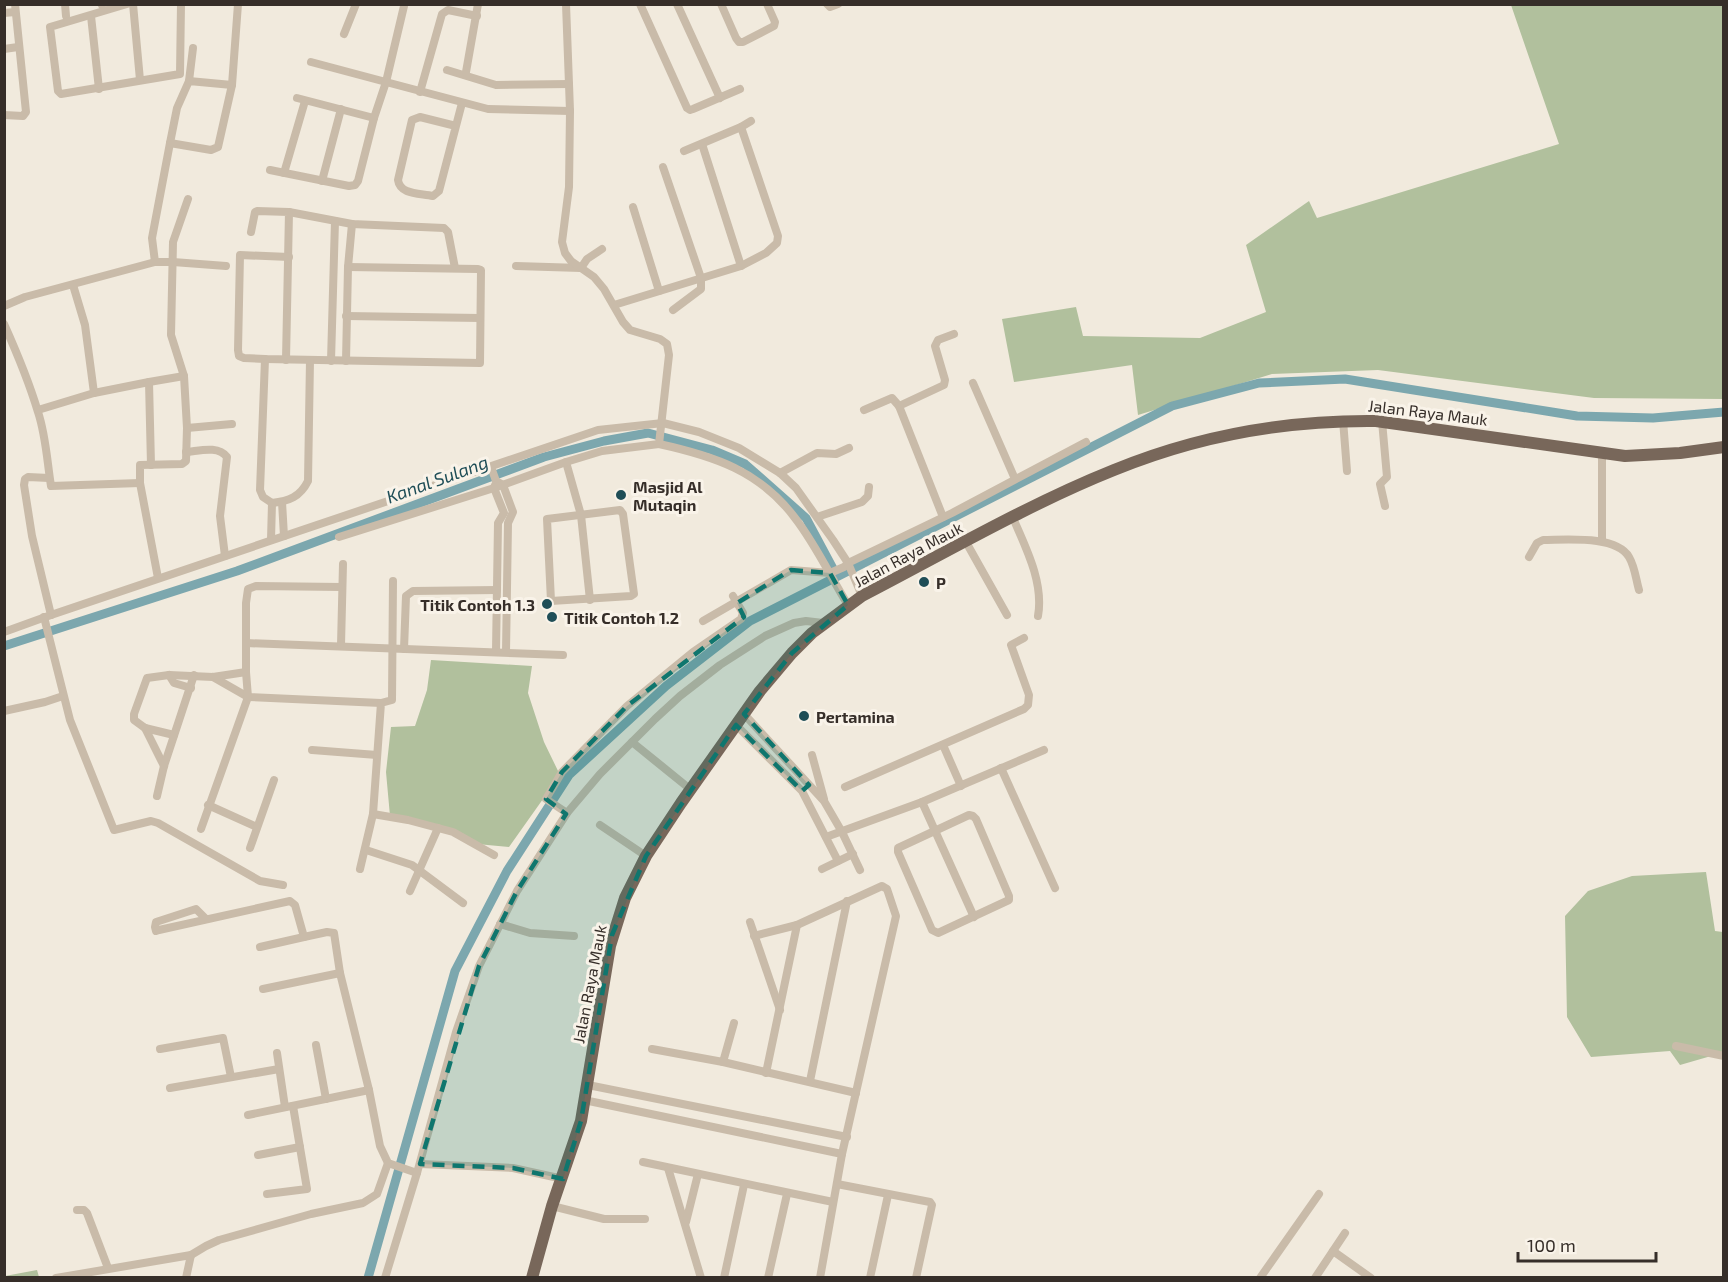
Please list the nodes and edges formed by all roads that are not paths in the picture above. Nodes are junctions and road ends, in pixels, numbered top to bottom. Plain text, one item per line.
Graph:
1 (65, 4) edge
2 (127, 4) edge
3 (133, 4) edge
4 (238, 4) edge
5 (356, 4) edge
6 (478, 4) edge
7 (566, 4) edge
8 (640, 4) edge
9 (677, 4) edge
10 (721, 4) edge
11 (766, 4) edge
12 (828, 4) edge
13 (838, 4) edge
14 (178, 5) edge
15 (404, 6) edge
16 (15, 8) edge
17 (4, 13) edge
18 (66, 16) dead end
19 (91, 16) junction
20 (477, 16) junction
21 (344, 34) dead end
22 (18, 47) junction
23 (193, 48) dead end
24 (4, 49) edge
25 (311, 62) dead end
26 (447, 70) dead end
27 (466, 72) dead end
28 (140, 80) junction
29 (189, 81) junction
30 (386, 82) junction
31 (569, 84) junction
32 (232, 85) junction
33 (99, 88) junction
34 (740, 88) dead end
35 (420, 92) junction
36 (720, 98) junction
37 (462, 103) junction
38 (341, 109) junction
39 (570, 111) junction
40 (4, 115) edge
41 (374, 118) junction
42 (751, 121) dead end
43 (456, 126) junction
44 (741, 127) junction
45 (170, 143) junction
46 (702, 144) junction
47 (684, 151) dead end
48 (663, 167) dead end
49 (270, 170) dead end
50 (284, 173) junction
51 (322, 181) junction
52 (188, 199) dead end
53 (633, 207) dead end
54 (290, 212) junction
55 (335, 221) junction
56 (352, 224) junction
57 (251, 232) dead end
58 (602, 249) dead end
59 (289, 256) junction
60 (155, 262) junction
61 (172, 262) junction
62 (226, 266) dead end
63 (516, 266) dead end
64 (741, 266) junction
65 (348, 267) junction
66 (455, 268) junction
67 (581, 268) junction
68 (701, 278) junction
69 (73, 285) junction
70 (659, 291) junction
71 (614, 305) junction
72 (4, 306) edge
73 (673, 310) dead end
74 (346, 316) junction
75 (480, 318) junction
76 (4, 324) edge
77 (954, 334) dead end
78 (265, 359) junction
79 (286, 360) junction
80 (310, 360) junction
81 (331, 361) junction
82 (346, 361) junction
83 (184, 376) junction
84 (149, 382) junction
85 (973, 383) dead end
86 (94, 393) junction
87 (899, 406) junction
88 (38, 410) junction
89 (864, 410) dead end
90 (1343, 420) junction
91 (1382, 421) junction
92 (232, 424) dead end
93 (663, 425) junction
94 (187, 428) junction
95 (660, 442) junction
96 (1086, 442) dead end
97 (1724, 447) edge
98 (849, 448) dead end
99 (186, 452) junction
100 (1602, 454) junction
101 (566, 462) junction
102 (151, 465) junction
103 (492, 469) junction
104 (1347, 471) dead end
105 (780, 473) junction
106 (50, 478) junction
107 (1016, 479) junction
108 (140, 483) junction
109 (498, 485) junction
110 (869, 487) dead end
111 (282, 502) junction
112 (272, 503) junction
113 (1385, 506) dead end
114 (581, 515) junction
115 (817, 517) junction
116 (943, 517) junction
117 (1013, 518) junction
118 (508, 523) junction
119 (498, 524) junction
120 (284, 536) junction
121 (339, 537) dead end
122 (271, 540) junction
123 (1602, 541) junction
124 (966, 542) junction
125 (225, 556) junction
126 (1528, 557) dead end
127 (343, 564) dead end
128 (847, 566) junction
129 (832, 574) junction
130 (158, 579) junction
131 (393, 581) dead end
132 (341, 587) junction
133 (497, 590) junction
134 (1639, 590) dead end
135 (861, 592) junction
136 (735, 599) junction
137 (590, 600) junction
138 (845, 600) junction
139 (1007, 615) dead end
140 (1038, 616) dead end
141 (47, 618) junction
142 (703, 621) dead end
143 (823, 623) junction
144 (4, 632) edge
145 (1024, 638) dead end
146 (246, 643) junction
147 (341, 645) junction
148 (393, 648) junction
149 (404, 649) junction
150 (496, 651) junction
151 (506, 652) junction
152 (563, 655) dead end
153 (246, 672) junction
154 (169, 675) junction
155 (194, 675) junction
156 (213, 677) junction
157 (191, 688) junction
158 (63, 696) junction
159 (249, 697) junction
160 (381, 703) junction
161 (4, 711) edge
162 (740, 719) junction
163 (145, 728) junction
164 (174, 735) junction
165 (632, 742) junction
166 (943, 745) junction
167 (312, 750) dead end
168 (1044, 750) dead end
169 (377, 755) junction
170 (812, 755) dead end
171 (164, 766) junction
172 (1001, 768) junction
173 (274, 780) dead end
174 (809, 785) junction
175 (961, 786) junction
176 (845, 787) dead end
177 (690, 789) junction
178 (802, 791) junction
179 (157, 796) dead end
180 (824, 801) junction
181 (922, 802) junction
182 (208, 805) junction
183 (563, 812) junction
184 (373, 814) junction
185 (600, 825) dead end
186 (257, 827) junction
187 (438, 828) junction
188 (201, 829) dead end
189 (935, 831) junction
190 (842, 832) junction
191 (826, 837) junction
192 (250, 848) dead end
193 (366, 850) junction
194 (852, 854) junction
195 (494, 855) dead end
196 (646, 856) junction
197 (838, 861) junction
198 (360, 868) dead end
199 (822, 869) dead end
200 (419, 870) junction
201 (860, 870) dead end
202 (284, 885) dead end
203 (1054, 888) dead end
204 (410, 891) dead end
205 (847, 901) junction
206 (463, 903) dead end
207 (974, 916) junction
208 (206, 919) junction
209 (750, 922) dead end
210 (500, 924) junction
211 (797, 926) junction
212 (574, 936) dead end
213 (754, 936) junction
214 (304, 937) junction
215 (260, 948) dead end
216 (340, 973) junction
217 (263, 989) dead end
218 (781, 1011) junction
219 (734, 1023) dead end
220 (316, 1045) dead end
221 (1676, 1046) dead end
222 (160, 1049) dead end
223 (652, 1049) dead end
224 (276, 1053) dead end
225 (1724, 1056) edge
226 (723, 1062) junction
227 (279, 1069) junction
228 (766, 1073) junction
229 (231, 1077) junction
230 (810, 1081) junction
231 (588, 1085) junction
232 (170, 1088) dead end
233 (369, 1090) junction
234 (856, 1093) junction
235 (326, 1099) junction
236 (584, 1100) junction
237 (289, 1106) junction
238 (248, 1115) dead end
239 (847, 1137) junction
240 (300, 1147) junction
241 (842, 1154) junction
242 (258, 1155) dead end
243 (643, 1162) dead end
244 (392, 1164) junction
245 (420, 1164) junction
246 (668, 1168) junction
247 (414, 1172) junction
248 (699, 1174) junction
249 (562, 1179) junction
250 (837, 1184) junction
251 (744, 1185) junction
252 (267, 1194) dead end
253 (787, 1194) junction
254 (1319, 1194) dead end
255 (888, 1195) junction
256 (833, 1202) junction
257 (552, 1206) junction
258 (76, 1210) dead end
259 (645, 1219) dead end
260 (686, 1224) junction
261 (1345, 1233) dead end
262 (1333, 1251) junction
263 (191, 1256) junction
264 (108, 1268) junction
265 (1370, 1277) edge
266 (56, 1278) edge
267 (186, 1278) edge
268 (385, 1278) edge
269 (532, 1278) edge
270 (701, 1278) edge
271 (724, 1278) edge
272 (768, 1278) edge
273 (820, 1278) edge
274 (870, 1278) edge
275 (916, 1278) edge
276 (1260, 1278) edge
277 (1315, 1278) edge

1 - 18 street
2 - 19 street
3 - 28 street
4 - 32 street
5 - 21 street
6 - 20 street
7 - 31 street
8 - 36 street
9 - 36 street
10 - 11 street
12 - 13 street
14 - 28 street
15 - 30 street
16 - 17 street
16 - 22 street
19 - 33 street
19 - 33 street
20 - 27 street
20 - 35 street
22 - 24 street
22 - 40 street
23 - 29 street
25 - 30 street
26 - 31 street
28 - 33 street
29 - 32 street
29 - 45 street
30 - 35 street
30 - 41 street
31 - 39 street
32 - 45 street
34 - 36 street
35 - 37 street
37 - 39 street
37 - 43 street
38 - 41 street
38 - 50 street
38 - 51 street
39 - 67 street
41 - 51 street
42 - 44 street
43 - 43 street
44 - 46 street
44 - 64 street
45 - 60 street
46 - 47 street
46 - 64 street
48 - 68 street
49 - 50 street
50 - 51 street
52 - 61 street
53 - 70 street
54 - 55 street
54 - 57 street
54 - 59 street
55 - 56 street
55 - 81 street
56 - 65 street
56 - 66 street
58 - 67 street
59 - 78 street
59 - 79 street
60 - 61 street
60 - 69 street
61 - 62 street
61 - 83 street
63 - 67 street
64 - 68 street
65 - 66 street
65 - 74 street
66 - 75 street
67 - 71 street
68 - 70 street
68 - 73 street
69 - 72 street
69 - 86 street
70 - 71 street
71 - 93 street
74 - 75 street
74 - 82 street
75 - 82 street
76 - 88 street
77 - 87 street
78 - 79 street
78 - 112 street
79 - 80 street
80 - 81 street
80 - 111 street
81 - 82 street
83 - 84 street
83 - 94 street
84 - 86 street
84 - 102 street
85 - 107 street
86 - 88 street
87 - 89 street
87 - 116 street
88 - 106 street
90 - 91 main road, Jalan Raya Mauk
90 - 104 street
90 - 117 main road, Jalan Raya Mauk
91 - 100 main road, Jalan Raya Mauk
91 - 113 street
92 - 94 street
93 - 95 street
93 - 103 street
93 - 105 street
94 - 99 street
95 - 101 street
95 - 129 street
96 - 107 street
97 - 100 main road, Jalan Raya Mauk
98 - 105 street
99 - 102 street
99 - 125 street
100 - 123 street
101 - 109 street
101 - 114 street
102 - 108 street
103 - 109 street
103 - 120 street
105 - 115 street
106 - 108 street
106 - 141 street
107 - 116 street
108 - 130 street
109 - 118 street
109 - 119 street
109 - 121 street
110 - 115 street
111 - 112 street
111 - 120 street
112 - 122 street
114 - 137 street
114 - 137 street
114 - 137 street
115 - 128 street
116 - 128 street
117 - 124 main road, Jalan Raya Mauk
117 - 140 street
118 - 119 street
118 - 151 street
119 - 133 street
120 - 122 street
122 - 125 street
123 - 126 street
123 - 134 street
124 - 135 main road, Jalan Raya Mauk
124 - 139 street
125 - 130 street
127 - 132 street
128 - 129 street
128 - 135 street
129 - 136 street
129 - 138 street
130 - 141 street
131 - 148 street
132 - 146 street
132 - 147 street
133 - 149 street
133 - 150 street
135 - 138 main road, Jalan Raya Mauk
136 - 142 street
136 - 183 street
138 - 143 main road, Jalan Raya Mauk
141 - 144 street
141 - 158 street
143 - 162 main road, Jalan Raya Mauk
143 - 165 street
145 - 166 street
146 - 147 street
146 - 153 street
147 - 148 street
148 - 149 street
148 - 160 street
149 - 150 street
150 - 151 street
151 - 152 street
153 - 156 street
153 - 159 street
154 - 155 street
154 - 157 street
154 - 163 street
155 - 156 street
155 - 157 street
156 - 159 street
157 - 164 street
158 - 161 street
158 - 202 street
159 - 160 street
159 - 182 street
160 - 169 street
162 - 174 street
162 - 177 main road, Jalan Raya Mauk
162 - 178 street
163 - 164 street
163 - 171 street
164 - 171 street
165 - 177 street
165 - 183 street
166 - 175 street
166 - 176 street
167 - 169 street
168 - 172 street
169 - 184 street
170 - 180 street
171 - 179 street
172 - 175 street
172 - 203 street
173 - 186 street
174 - 178 street
174 - 180 street
175 - 181 street
177 - 196 main road, Jalan Raya Mauk
178 - 191 street
180 - 190 street
181 - 189 street
181 - 190 street
182 - 186 street
182 - 188 street
183 - 210 street
184 - 187 street
184 - 193 street
185 - 196 street
186 - 192 street
187 - 195 street
187 - 200 street
189 - 207 street
189 - 207 street
189 - 207 street
190 - 191 street
190 - 194 street
191 - 197 street
193 - 198 street
193 - 200 street
194 - 197 street
194 - 201 street
196 - 231 main road, Jalan Raya Mauk
197 - 199 street
200 - 204 street
200 - 206 street
205 - 211 street
205 - 230 street
205 - 234 street
208 - 208 street
208 - 214 street
209 - 213 street
210 - 212 street
210 - 245 street
211 - 213 street
211 - 218 street
213 - 218 street
214 - 215 street
214 - 216 street
216 - 217 street
216 - 233 street
218 - 228 street
219 - 226 street
220 - 235 street
221 - 225 street
222 - 229 street
223 - 226 street
224 - 227 street
226 - 228 street
227 - 229 street
227 - 237 street
228 - 230 street
229 - 232 street
230 - 234 street
231 - 236 main road, Jalan Raya Mauk
231 - 239 street
233 - 235 street
233 - 244 street
234 - 239 street
235 - 237 street
236 - 241 street
236 - 249 main road, Jalan Raya Mauk
237 - 238 street
237 - 240 street
239 - 241 street
240 - 242 street
240 - 252 street
241 - 250 street
243 - 246 street
244 - 247 street
244 - 263 street
245 - 247 street
245 - 249 street
246 - 248 street
246 - 260 street
247 - 268 street
248 - 251 street
248 - 260 street
249 - 257 main road, Jalan Raya Mauk
250 - 255 street
250 - 256 street
251 - 253 street
251 - 271 street
253 - 256 street
253 - 272 street
254 - 276 street
255 - 274 street
255 - 275 street
256 - 273 street
257 - 259 street
257 - 269 main road, Jalan Raya Mauk
258 - 264 street
260 - 270 street
261 - 262 street
262 - 265 street
262 - 277 street
263 - 264 street
263 - 267 street
264 - 266 street

